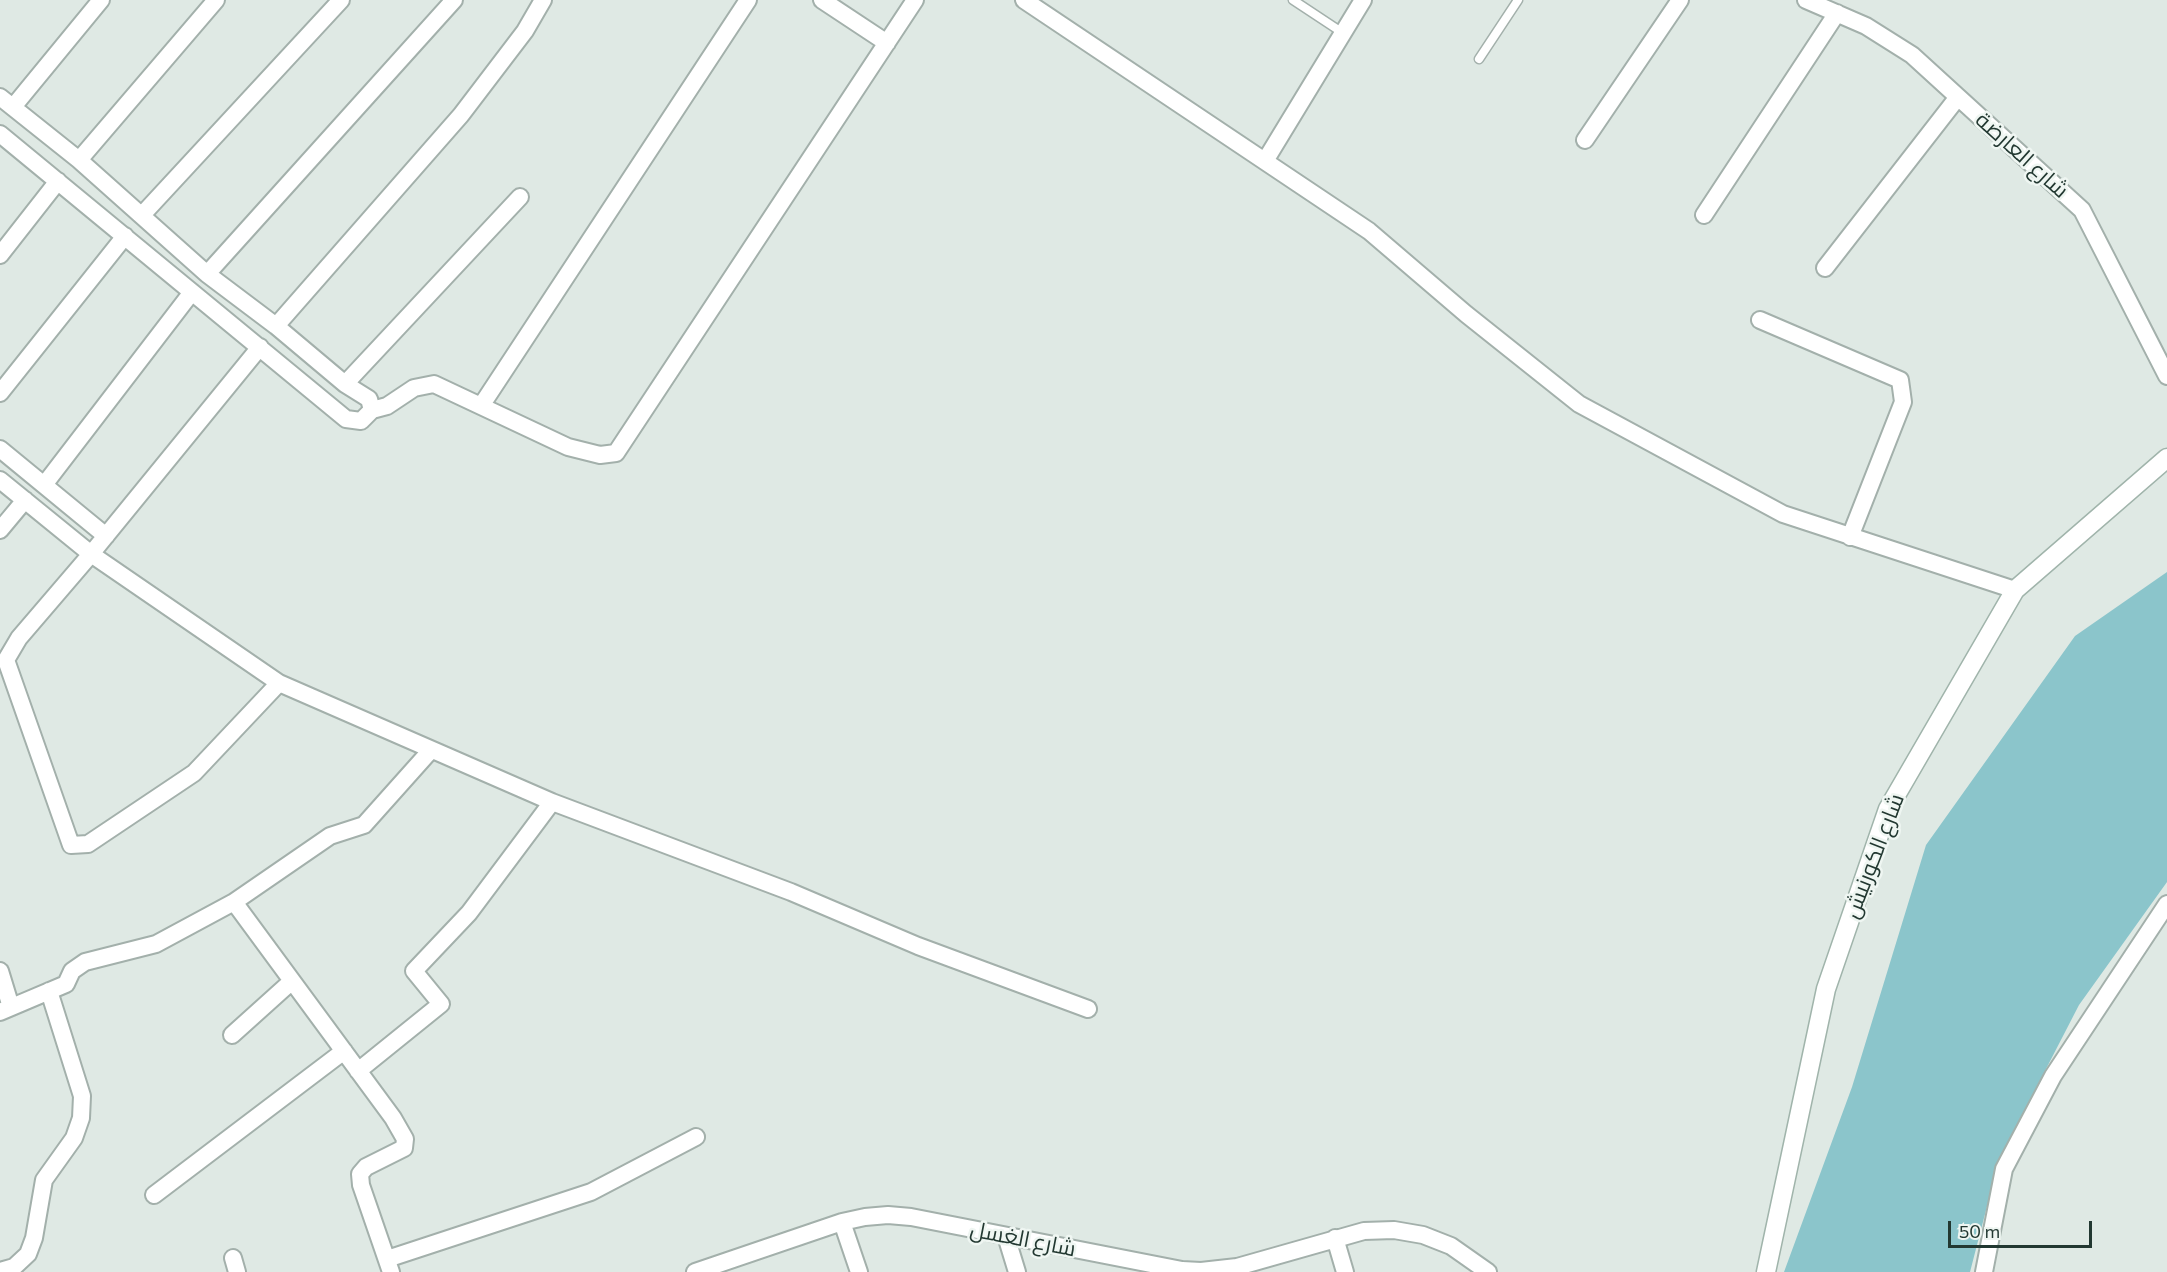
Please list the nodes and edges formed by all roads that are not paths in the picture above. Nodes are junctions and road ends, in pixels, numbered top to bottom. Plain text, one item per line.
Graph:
1 (101, 0) edge
2 (216, 0) edge
3 (340, 0) edge
4 (454, 0) edge
5 (543, 0) edge
6 (748, 0) edge
7 (822, 0) edge
8 (915, 0) edge
9 (1024, 0) edge
10 (1293, 0) edge
11 (1363, 0) edge
12 (1518, 0) edge
13 (1680, 0) edge
14 (1806, 0) edge
15 (1837, 14) junction
16 (1343, 33) junction
17 (887, 43) junction
18 (1479, 59) dead end
19 (1958, 97) junction
20 (6, 102) edge
21 (0, 134) edge
22 (1585, 140) dead end
23 (79, 160) junction
24 (1265, 161) junction
25 (58, 181) junction
26 (520, 197) dead end
27 (142, 215) junction
28 (1704, 215) dead end
29 (125, 237) junction
30 (0, 255) edge
31 (1825, 268) dead end
32 (207, 274) junction
33 (192, 292) junction
34 (1760, 320) dead end
35 (276, 326) junction
36 (260, 348) junction
37 (2167, 376) edge
38 (345, 384) junction
39 (0, 393) edge
40 (481, 406) junction
41 (372, 410) junction
42 (0, 449) edge
43 (2167, 458) edge
44 (0, 480) edge
45 (44, 485) junction
46 (25, 500) junction
47 (0, 530) edge
48 (106, 536) junction
49 (1850, 537) junction
50 (91, 554) junction
51 (2015, 591) junction
52 (279, 683) junction
53 (431, 750) junction
54 (552, 802) junction
55 (234, 902) junction
56 (2167, 904) edge
57 (0, 971) edge
58 (292, 981) junction
59 (49, 991) junction
60 (1088, 1009) dead end
61 (6, 1010) edge
62 (232, 1035) dead end
63 (344, 1052) junction
64 (358, 1071) junction
65 (696, 1137) dead end
66 (154, 1195) dead end
67 (842, 1222) junction
68 (1006, 1236) junction
69 (1335, 1238) junction
70 (389, 1266) edge
71 (714, 1269) edge
72 (0, 1271) edge
73 (694, 1272) edge
74 (859, 1272) edge
75 (1017, 1272) edge
76 (1345, 1272) edge
77 (1488, 1272) edge
78 (1766, 1272) edge
79 (1984, 1272) edge

1 - 20 street
2 - 23 street
3 - 27 street
4 - 32 street
5 - 35 street
6 - 40 street
7 - 17 street
8 - 17 street
9 - 24 street
10 - 16 lane
11 - 16 street
12 - 18 lane
13 - 22 street
14 - 15 street, شارع العارضة
15 - 19 street, شارع العارضة
15 - 28 street
16 - 24 street
17 - 40 street
19 - 31 street
19 - 37 street, شارع العارضة
20 - 23 street
21 - 25 street
23 - 27 street
24 - 49 street
25 - 29 street
25 - 30 street
26 - 38 street
27 - 32 street
29 - 33 street
29 - 39 street
32 - 35 street
33 - 36 street
33 - 45 street
34 - 49 street
35 - 38 street
36 - 41 street
36 - 48 street
38 - 41 street
40 - 41 street
42 - 45 street
43 - 51 street, شارع الكورنيش
44 - 46 street
45 - 48 street
46 - 47 street
46 - 50 street
48 - 50 street
49 - 51 street
50 - 52 street
50 - 52 street
51 - 78 street, شارع الكورنيش
52 - 53 street
53 - 54 street
53 - 55 street
54 - 60 street
54 - 64 street
55 - 58 street
55 - 59 street
56 - 79 street
57 - 61 street
58 - 62 street
58 - 63 street
59 - 61 street
59 - 72 street
63 - 64 street
63 - 66 street
64 - 70 street
65 - 70 street
67 - 68 street, شارع الغسل
67 - 71 street, شارع الغسل
67 - 74 street
68 - 69 street, شارع الغسل
68 - 75 street
69 - 76 street
69 - 77 street, شارع الغسل
71 - 73 street, شارع الغسل

